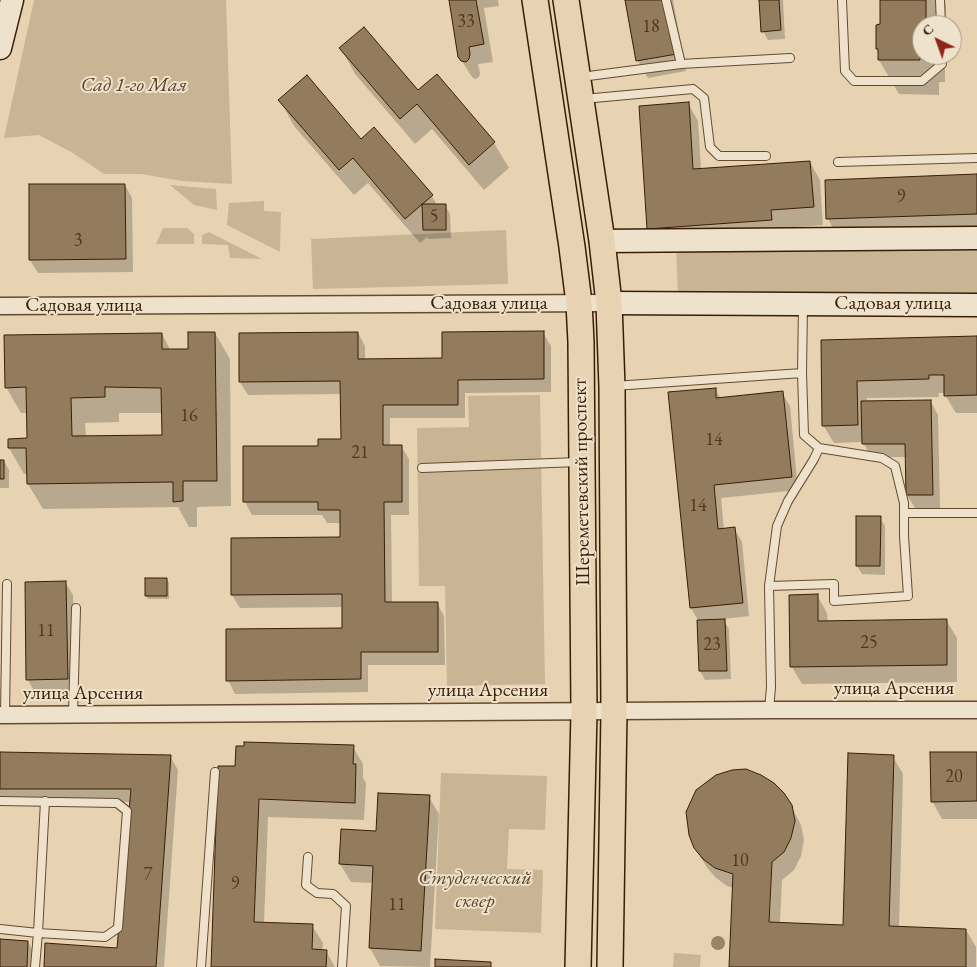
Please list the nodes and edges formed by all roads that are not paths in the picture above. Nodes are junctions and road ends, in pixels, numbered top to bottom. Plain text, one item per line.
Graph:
1 (12, 0) edge
2 (535, 0) edge
3 (566, 0) edge
4 (666, 0) edge
5 (842, 0) edge
6 (940, 0) edge
7 (941, 15) edge
8 (0, 48) edge
9 (790, 58) dead end
10 (681, 64) junction
11 (941, 65) edge
12 (579, 88) junction
13 (766, 156) dead end
14 (977, 158) edge
15 (838, 162) dead end
16 (977, 238) edge
17 (602, 241) junction
18 (579, 303) junction
19 (609, 303) junction
20 (803, 304) junction
21 (977, 305) edge
22 (0, 306) edge
23 (802, 374) junction
24 (612, 387) junction
25 (819, 448) junction
26 (582, 462) junction
27 (422, 468) dead end
28 (904, 513) junction
29 (977, 513) edge
30 (7, 584) dead end
31 (769, 586) junction
32 (76, 608) dead end
33 (768, 710) junction
34 (977, 710) edge
35 (614, 711) junction
36 (584, 712) junction
37 (3, 715) edge
38 (74, 715) junction
39 (215, 772) dead end
40 (0, 801) edge
41 (45, 801) junction
42 (308, 857) dead end
43 (0, 929) edge
44 (38, 932) junction
45 (35, 967) edge
46 (201, 967) edge
47 (342, 967) edge
48 (578, 967) edge
49 (610, 967) edge

1 - 8 street
2 - 18 main road, Шереметевский проспект
3 - 12 main road, Шереметевский проспект
4 - 10 lane
5 - 11 lane
6 - 7 lane
9 - 10 lane
10 - 12 lane
12 - 13 lane
12 - 17 main road, Шереметевский проспект
14 - 15 lane
16 - 17 street
17 - 19 main road, Шереметевский проспект
18 - 19 street, Садовая улица
18 - 22 street, Садовая улица
18 - 26 main road, Шереметевский проспект
19 - 20 street, Садовая улица
19 - 24 main road, Шереметевский проспект
20 - 21 street, Садовая улица
20 - 23 lane
23 - 24 lane
23 - 25 lane
24 - 35 main road, Шереметевский проспект
25 - 28 lane
25 - 31 lane
26 - 27 lane
26 - 36 main road, Шереметевский проспект
28 - 29 lane
28 - 31 lane
30 - 37 lane
31 - 33 lane
32 - 38 lane
33 - 34 street, улица Арсения
33 - 35 street, улица Арсения
35 - 36 street, улица Арсения
35 - 49 main road, Шереметевский проспект
36 - 38 street, улица Арсения
36 - 48 main road, Шереметевский проспект
37 - 38 street, улица Арсения
39 - 46 lane
40 - 41 lane
41 - 44 lane
41 - 44 lane
42 - 47 lane
43 - 44 lane
44 - 45 lane

